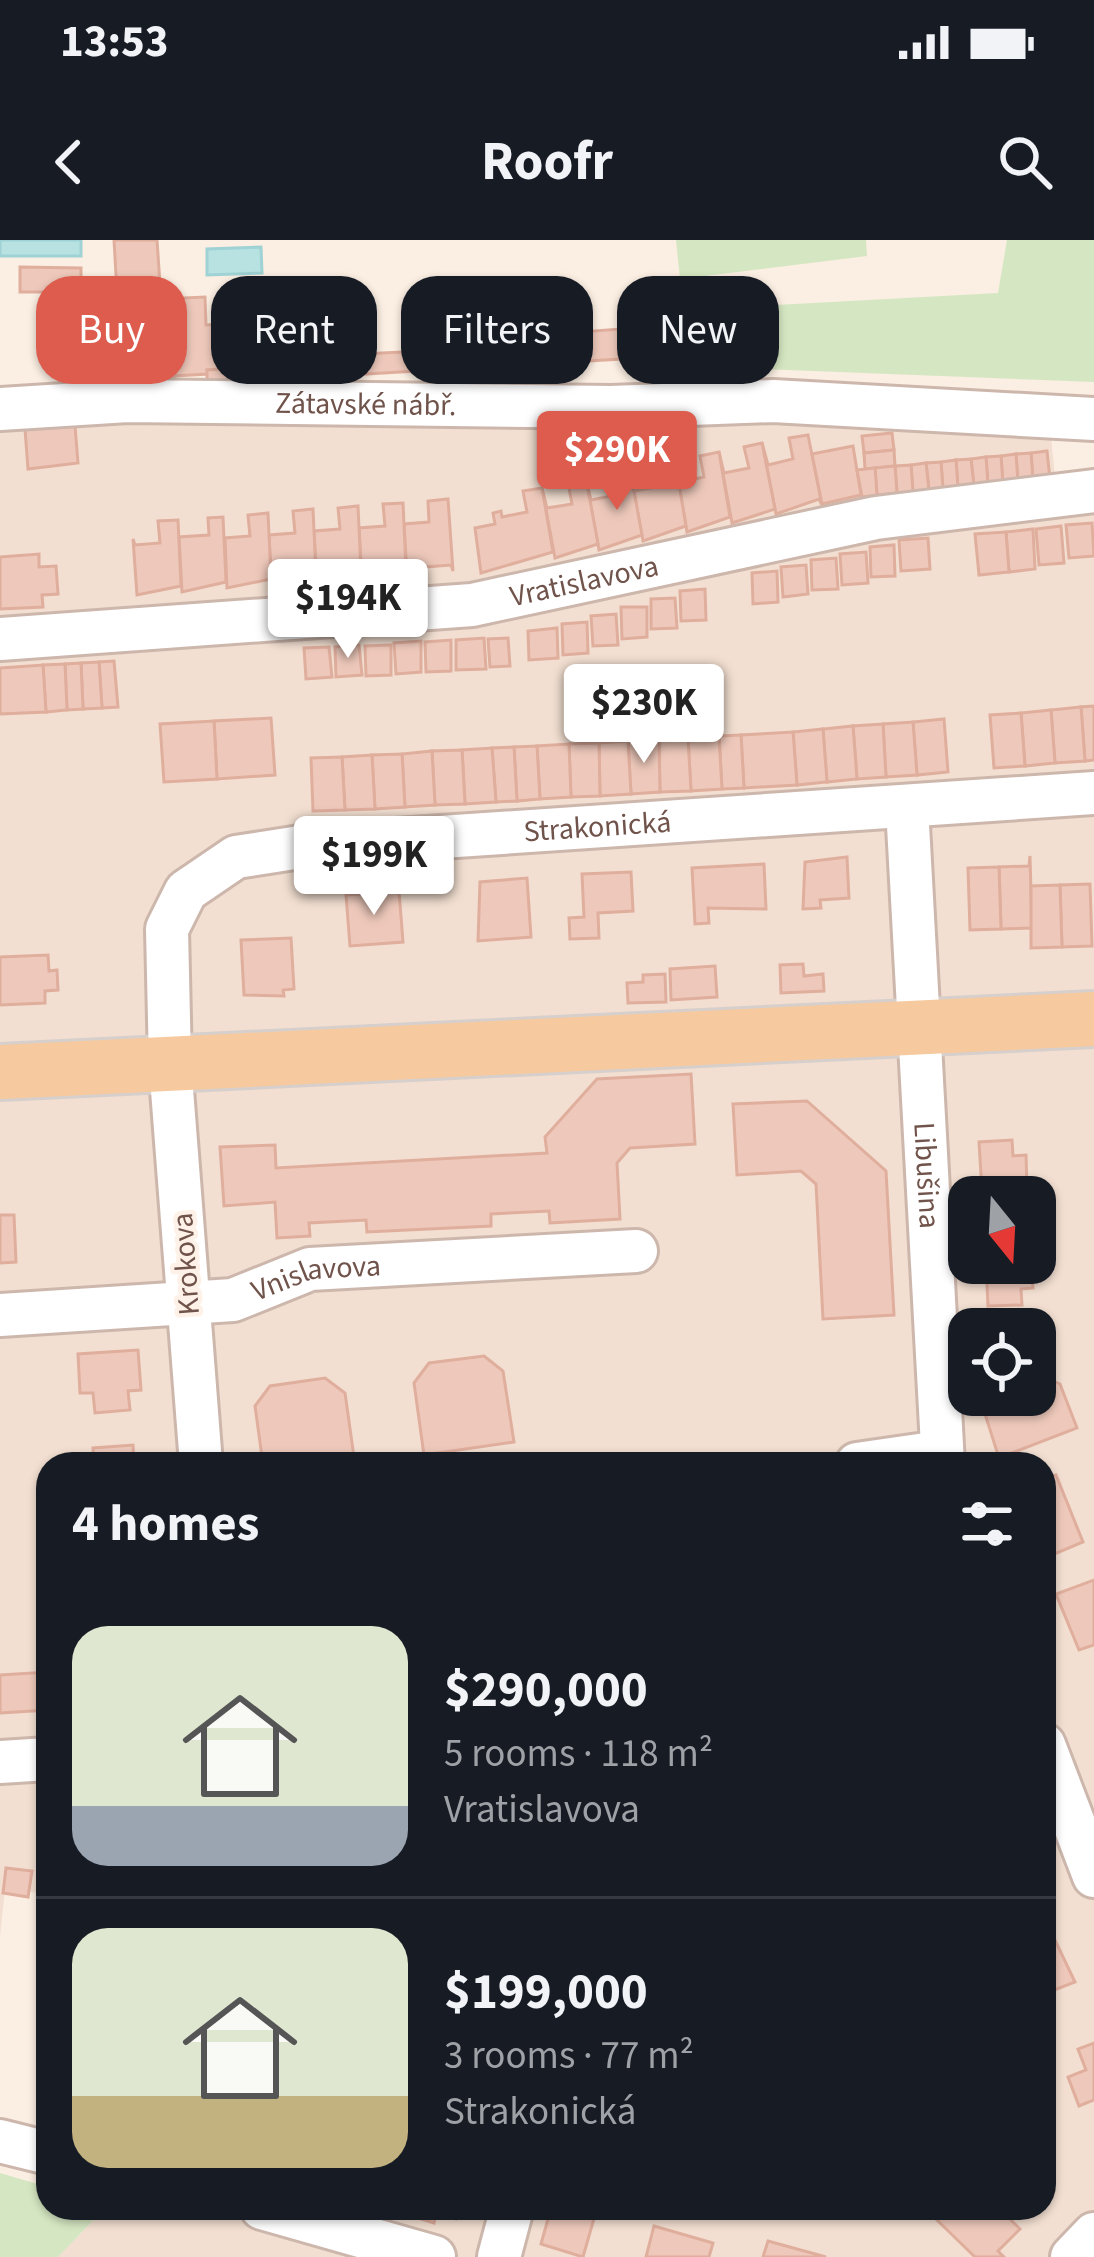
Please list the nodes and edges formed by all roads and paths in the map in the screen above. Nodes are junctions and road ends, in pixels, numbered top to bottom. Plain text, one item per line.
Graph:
1 (0, 409) edge
2 (1094, 419) edge
3 (1094, 491) edge
4 (0, 639) edge
5 (1094, 793) edge
6 (907, 807) junction
7 (1094, 1019) edge
8 (915, 1030) junction
9 (170, 1064) junction
10 (0, 1072) edge
11 (636, 1251) dead end
12 (189, 1306) junction
13 (0, 1315) edge
14 (200, 1452) edge
15 (941, 1452) edge
16 (36, 1760) edge
17 (0, 1762) edge
18 (1056, 1782) edge
19 (1071, 1829) edge
20 (1094, 1876) edge
21 (0, 2141) edge
22 (36, 2150) edge
23 (304, 2220) edge
24 (509, 2220) edge
25 (1094, 2234) edge
26 (434, 2257) edge
27 (500, 2257) edge
28 (1072, 2257) edge

1 - 2 street, Zátavské nábř.
3 - 4 street, Vratislavova
5 - 6 street, Strakonická
6 - 8 street
6 - 9 street, Strakonická
7 - 8 main road
8 - 9 main road
8 - 15 street, Libušina
9 - 10 main road
9 - 12 street, Krokova
11 - 12 street, Vnislavova
12 - 13 street, Vnislavova
12 - 14 street, Krokova
16 - 17 street
18 - 19 street
19 - 20 street
21 - 22 street
23 - 26 street
24 - 27 street
25 - 28 street

